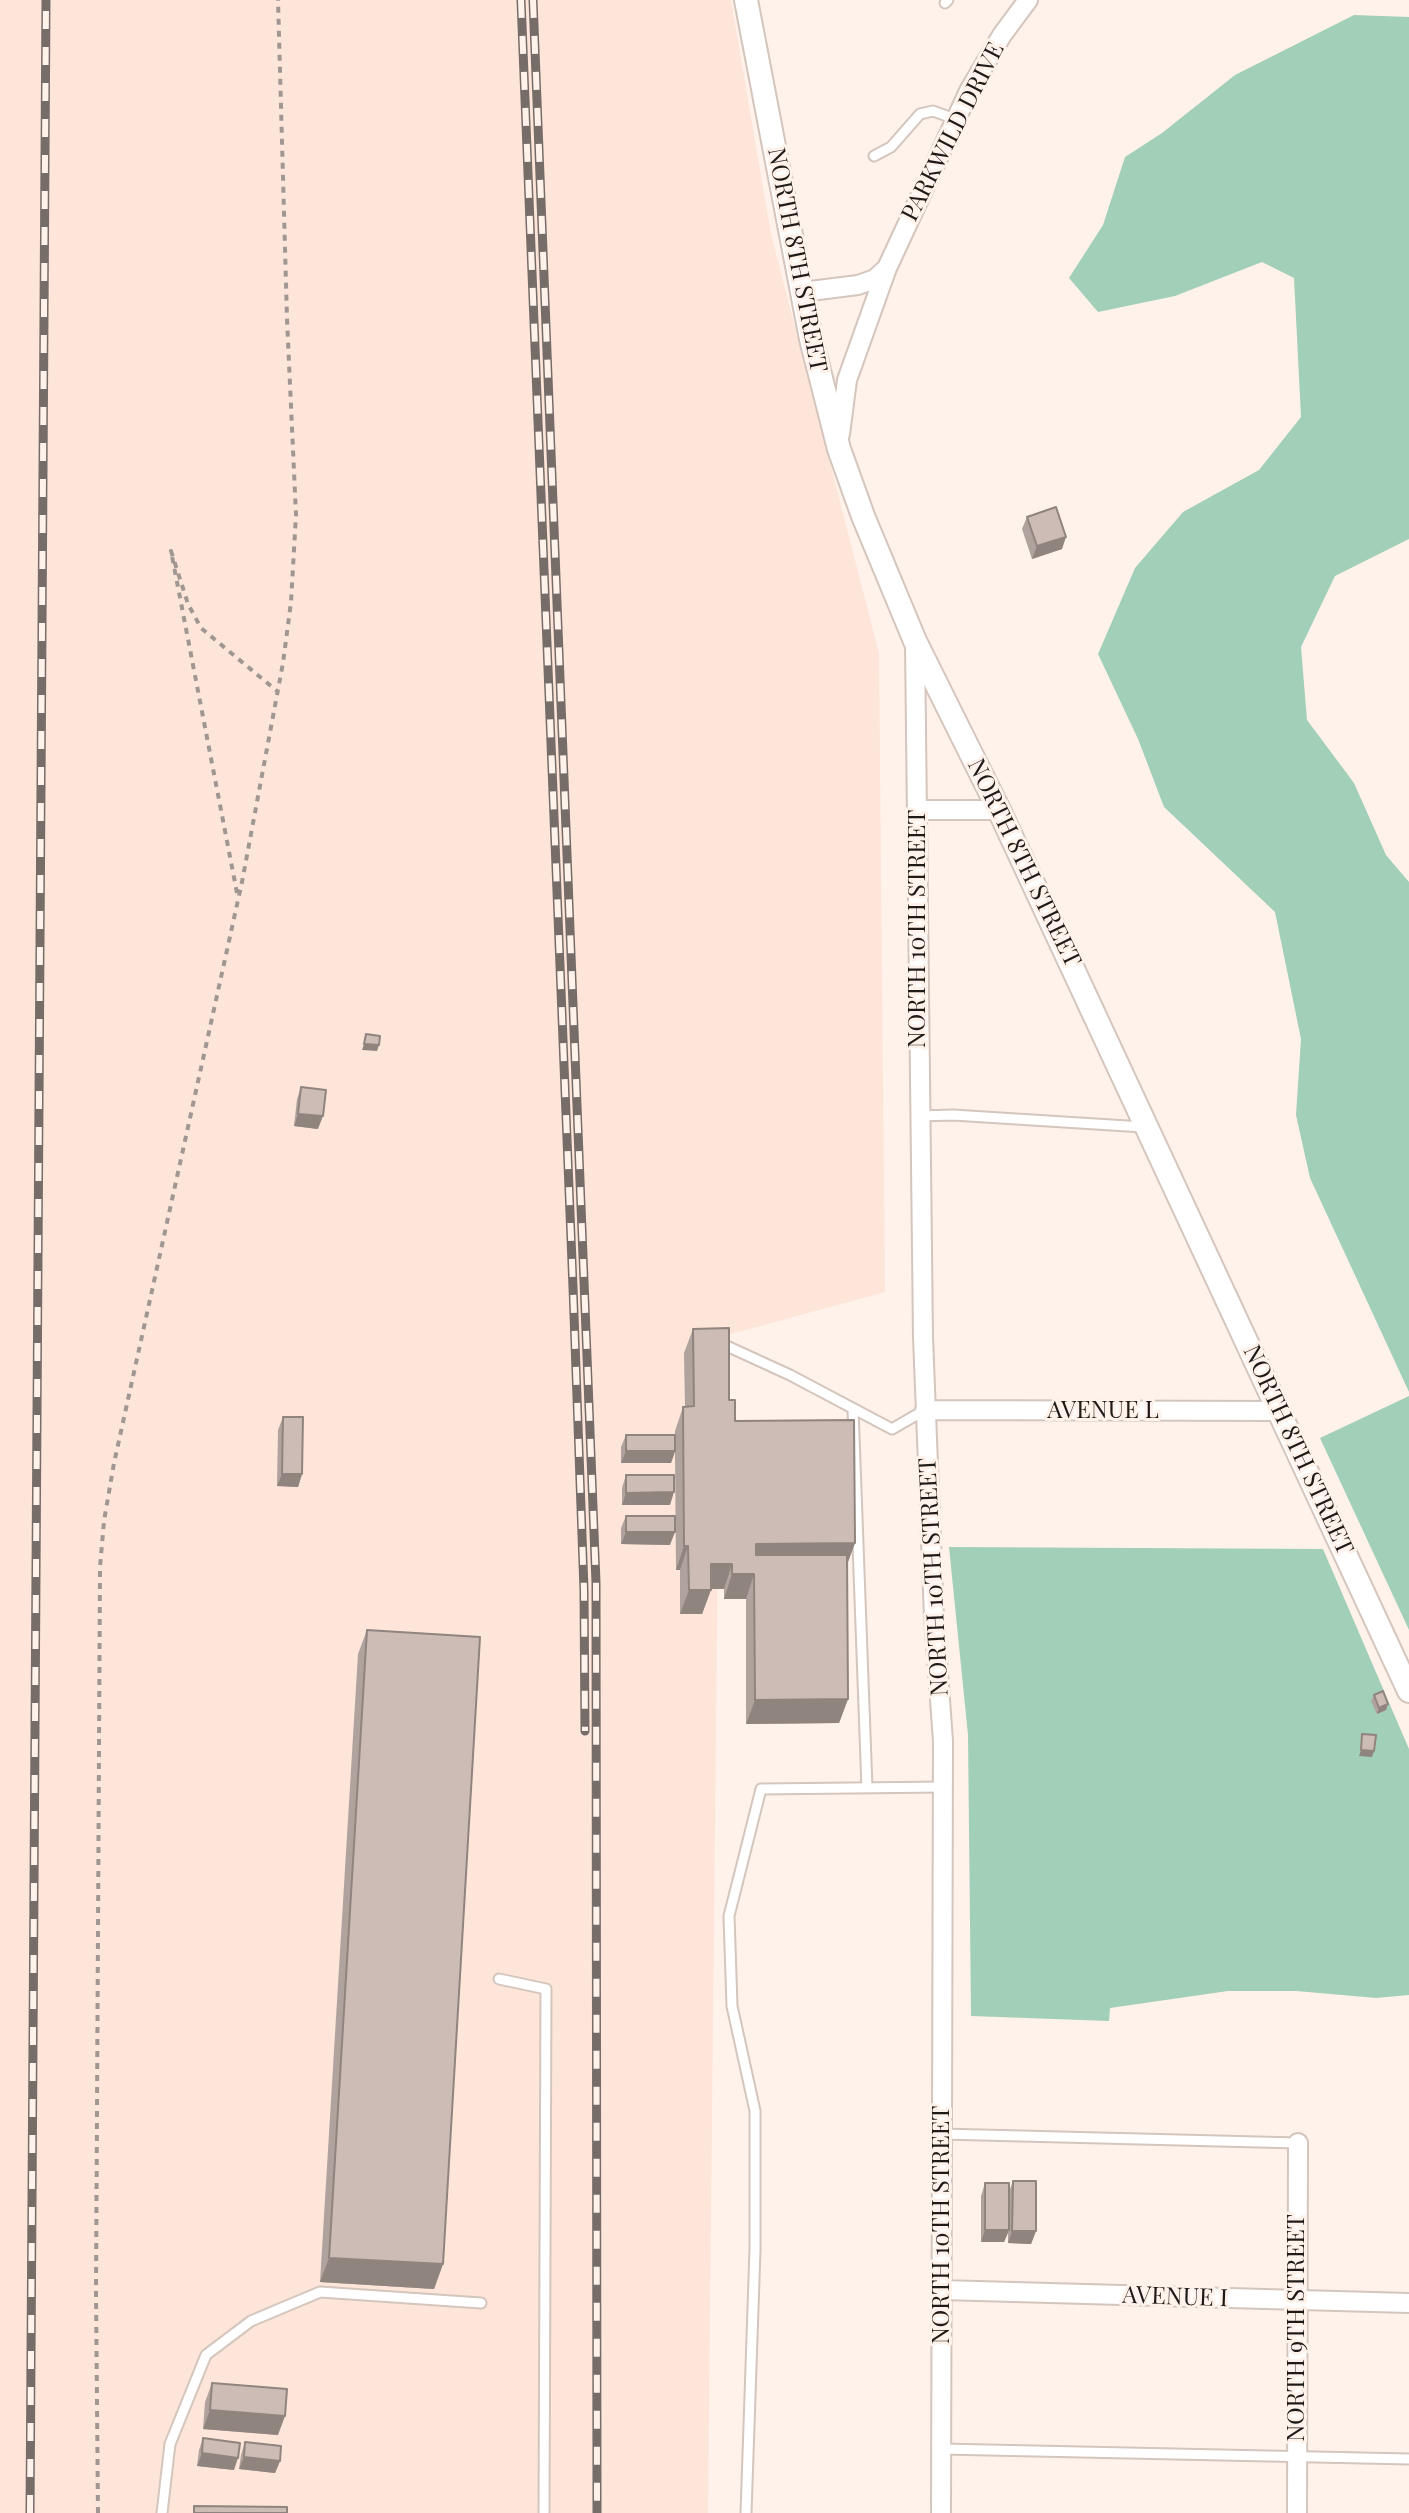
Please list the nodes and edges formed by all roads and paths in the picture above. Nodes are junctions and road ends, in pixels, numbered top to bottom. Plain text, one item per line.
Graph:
1 (278, 0) edge
2 (746, 0) edge
3 (1028, 0) edge
4 (955, 119) junction
5 (874, 156) dead end
6 (887, 268) junction
7 (802, 292) junction
8 (839, 449) junction
9 (915, 641) junction
10 (277, 691) junction
11 (917, 810) junction
12 (999, 810) junction
13 (238, 898) junction
14 (919, 1116) junction
15 (1148, 1127) junction
16 (711, 1340) edge
17 (853, 1409) junction
18 (925, 1410) junction
19 (1281, 1411) junction
20 (1409, 1691) edge
21 (943, 1787) junction
22 (867, 1788) junction
23 (499, 1979) dead end
24 (942, 2134) junction
25 (1298, 2143) joint
26 (942, 2290) junction
27 (1297, 2301) junction
28 (481, 2303) dead end
29 (1409, 2303) edge
30 (941, 2449) junction
31 (1297, 2456) junction
32 (1409, 2459) edge
33 (98, 2513) edge
34 (162, 2513) edge
35 (544, 2513) edge
36 (746, 2513) edge
37 (941, 2513) edge
38 (1297, 2513) edge

1 - 10 path
2 - 7 street, NORTH 8TH STREET
3 - 4 street, PARKWILD DRIVE
4 - 5 lane
4 - 6 street, PARKWILD DRIVE
6 - 7 street
6 - 8 street, PARKWILD DRIVE
7 - 8 street, NORTH 8TH STREET
8 - 9 street, NORTH 8TH STREET
9 - 11 street, NORTH 10TH STREET
9 - 12 street, NORTH 8TH STREET
10 - 13 path
10 - 13 path
11 - 12 street
11 - 14 street, NORTH 10TH STREET
12 - 15 street, NORTH 8TH STREET
13 - 33 path
14 - 15 lane
14 - 18 street, NORTH 10TH STREET
15 - 19 street, NORTH 8TH STREET
16 - 17 lane
17 - 18 lane
17 - 22 lane
18 - 19 street, AVENUE L
18 - 21 street, NORTH 10TH STREET
19 - 20 street, NORTH 8TH STREET
21 - 22 lane
21 - 24 street, NORTH 10TH STREET
22 - 36 lane
23 - 35 lane
24 - 25 lane
24 - 26 street, NORTH 10TH STREET
25 - 27 street, NORTH 9TH STREET
26 - 27 street, AVENUE I
26 - 30 street, NORTH 10TH STREET
27 - 29 street, AVENUE I
27 - 31 street, NORTH 9TH STREET
28 - 34 lane
30 - 31 lane
30 - 37 street, NORTH 10TH STREET
31 - 32 lane
31 - 38 street, NORTH 9TH STREET

